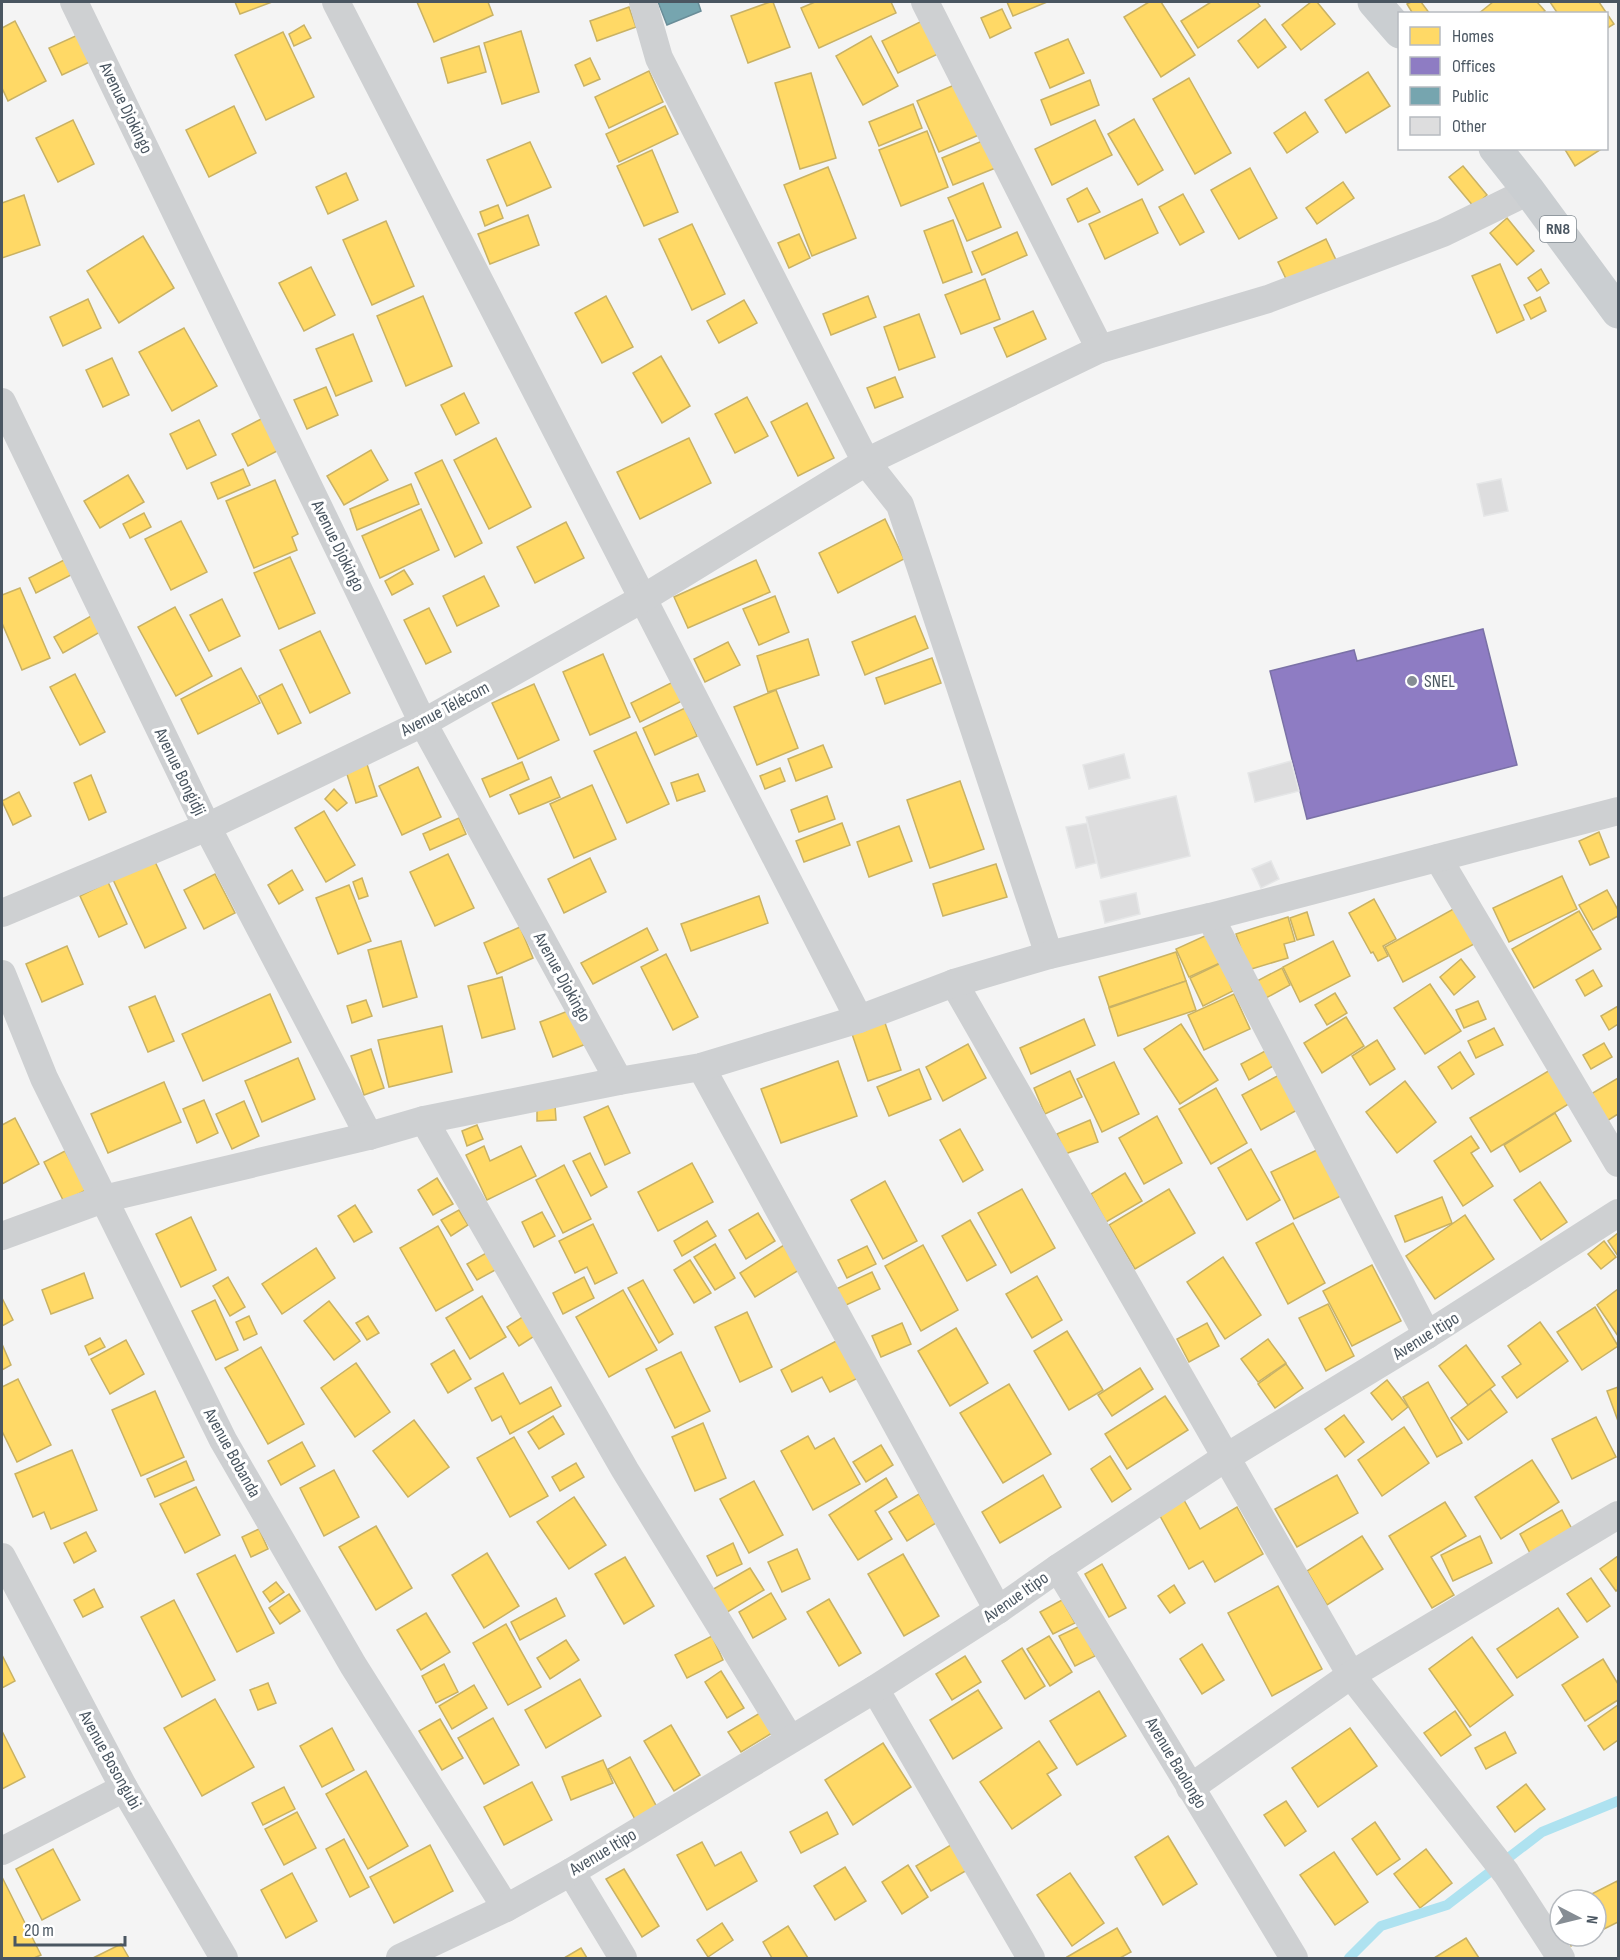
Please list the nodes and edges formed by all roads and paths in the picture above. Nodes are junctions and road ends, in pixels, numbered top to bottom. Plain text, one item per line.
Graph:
1 (74, 2) edge
2 (336, 2) edge
3 (643, 2) edge
4 (925, 2) edge
5 (1374, 2) edge
6 (1398, 30) edge
7 (1497, 150) edge
8 (1529, 191) junction
9 (1618, 312) edge
10 (1100, 349) junction
11 (2, 402) edge
12 (866, 462) junction
13 (642, 599) junction
14 (423, 723) junction
15 (1618, 811) edge
16 (207, 827) junction
17 (1438, 858) junction
18 (2, 914) edge
19 (1210, 917) junction
20 (1049, 955) junction
21 (2, 974) edge
22 (954, 983) junction
23 (859, 1019) junction
24 (701, 1067) junction
25 (619, 1081) junction
26 (424, 1120) junction
27 (369, 1136) junction
28 (1618, 1163) edge
29 (103, 1199) junction
30 (1618, 1213) edge
31 (2, 1236) edge
32 (1427, 1335) junction
33 (1225, 1458) junction
34 (1618, 1515) edge
35 (2, 1557) edge
36 (1058, 1568) junction
37 (998, 1610) junction
38 (1351, 1675) junction
39 (875, 1689) junction
40 (790, 1739) junction
41 (124, 1788) junction
42 (1190, 1788) junction
43 (2, 1851) edge
44 (571, 1872) junction
45 (506, 1908) junction
46 (224, 1959) edge
47 (400, 1959) edge
48 (623, 1959) edge
49 (1031, 1959) edge
50 (1294, 1959) edge
51 (1561, 1959) edge

1 - 14 street, Avenue Djokingo
2 - 13 street
3 - 12 street
4 - 10 street
5 - 6 main road
7 - 8 main road, RN8
8 - 9 main road, RN8
8 - 10 street, Avenue Télécom
10 - 12 street, Avenue Télécom
11 - 16 street, Avenue Bongidji
12 - 13 street, Avenue Télécom
12 - 20 street
13 - 14 street, Avenue Télécom
13 - 23 street
14 - 16 street, Avenue Télécom
14 - 25 street, Avenue Djokingo
15 - 17 street
16 - 18 street, Avenue Télécom
16 - 27 street, Avenue Bongidji
17 - 19 street
17 - 28 street
19 - 20 street
19 - 32 street
20 - 22 street
21 - 29 street, Avenue Bobanda
22 - 23 street
22 - 33 street
23 - 24 street
24 - 25 street
24 - 37 street
25 - 26 street
26 - 27 street
26 - 40 street
27 - 29 street
29 - 31 street
29 - 45 street, Avenue Bobanda
30 - 32 street, Avenue Itipo
32 - 33 street, Avenue Itipo
33 - 36 street, Avenue Itipo
33 - 38 street
34 - 38 street
35 - 41 street, Avenue Bosongubi
36 - 37 street, Avenue Itipo
36 - 42 street, Avenue Baolongo
37 - 39 street, Avenue Itipo
38 - 42 street
38 - 51 street
39 - 40 street, Avenue Itipo
39 - 49 street
40 - 44 street, Avenue Itipo
41 - 43 street
41 - 46 street, Avenue Bosongubi
42 - 50 street, Avenue Baolongo
44 - 45 street, Avenue Itipo
44 - 48 street
45 - 47 street, Avenue Itipo

